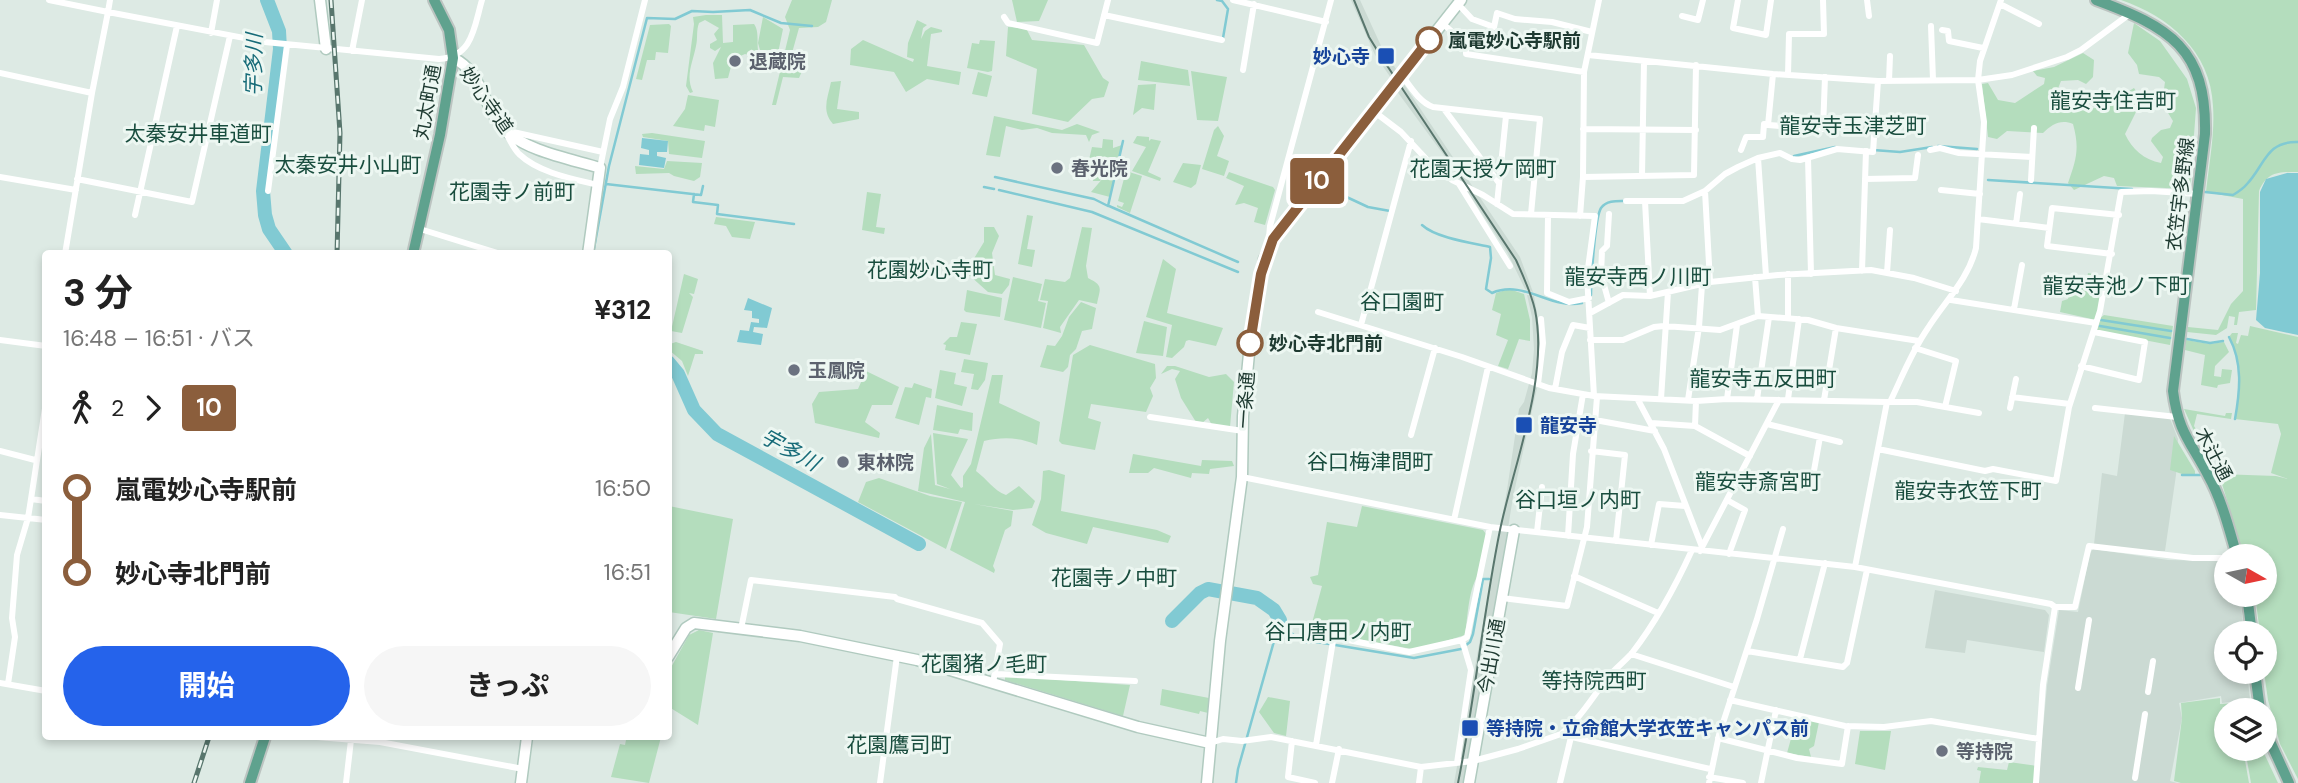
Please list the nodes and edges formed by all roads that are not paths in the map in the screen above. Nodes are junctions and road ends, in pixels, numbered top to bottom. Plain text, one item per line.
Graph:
1 (49, 0) edge
2 (110, 0) edge
3 (217, 0) edge
4 (320, 0) edge
5 (362, 0) edge
6 (435, 0) edge
7 (482, 0) edge
8 (645, 0) edge
9 (1108, 0) edge
10 (1233, 0) edge
11 (1331, 0) edge
12 (1599, 0) edge
13 (1703, 0) edge
14 (1738, 0) edge
15 (1771, 0) edge
16 (1823, 0) edge
17 (1867, 0) edge
18 (2096, 0) edge
19 (1459, 2) edge
20 (2000, 2) edge
21 (1254, 4) junction
22 (108, 12) junction
23 (2131, 13) junction
24 (1104, 15) junction
25 (1682, 16) dead end
26 (1869, 16) dead end
27 (1004, 17) dead end
28 (1326, 22) junction
29 (1442, 23) junction
30 (2039, 24) dead end
31 (177, 26) junction
32 (1931, 26) dead end
33 (1942, 30) dead end
34 (1592, 32) junction
35 (211, 33) junction
36 (230, 36) junction
37 (1222, 40) dead end
38 (283, 44) junction
39 (1983, 48) junction
40 (326, 49) junction
41 (352, 51) junction
42 (1588, 55) junction
43 (1890, 56) dead end
44 (453, 58) junction
45 (1644, 61) junction
46 (1696, 65) junction
47 (1243, 69) dead end
48 (1584, 72) junction
49 (0, 73) edge
50 (1401, 74) junction
51 (1773, 74) junction
52 (1788, 75) junction
53 (1825, 77) junction
54 (1933, 79) junction
55 (1978, 80) junction
56 (1878, 81) junction
57 (1889, 81) junction
58 (92, 93) junction
59 (1444, 108) junction
60 (1372, 110) junction
61 (1506, 116) junction
62 (1768, 125) junction
63 (2034, 128) dead end
64 (1583, 129) junction
65 (504, 130) junction
66 (1643, 130) junction
67 (1696, 130) junction
68 (1411, 141) junction
69 (1741, 150) dead end
70 (1930, 150) dead end
71 (1866, 151) junction
72 (603, 152) junction
73 (1983, 154) junction
74 (1918, 155) dead end
75 (2032, 156) junction
76 (1758, 158) junction
77 (1808, 158) junction
78 (600, 168) junction
79 (1642, 176) junction
80 (0, 177) edge
81 (1583, 177) junction
82 (77, 179) junction
83 (1866, 179) junction
84 (2031, 180) dead end
85 (1499, 183) junction
86 (1459, 184) junction
87 (598, 185) junction
88 (76, 190) junction
89 (140, 190) junction
90 (1941, 190) dead end
91 (268, 191) dead end
92 (1705, 191) junction
93 (1980, 194) junction
94 (2020, 194) dead end
95 (2198, 194) junction
96 (1626, 201) dead end
97 (1645, 201) junction
98 (1497, 204) junction
99 (1531, 214) junction
100 (1609, 214) dead end
101 (135, 215) dead end
102 (1548, 215) junction
103 (2119, 215) junction
104 (1580, 216) junction
105 (1978, 219) junction
106 (2016, 223) junction
107 (2049, 228) junction
108 (420, 229) junction
109 (1891, 230) dead end
110 (66, 250) edge
111 (414, 250) edge
112 (488, 250) edge
113 (589, 250) edge
114 (1268, 250) junction
115 (2112, 254) junction
116 (2022, 265) dead end
117 (1510, 266) dead end
118 (1862, 271) junction
119 (1887, 273) junction
120 (1788, 274) junction
121 (1811, 274) junction
122 (1766, 276) junction
123 (1755, 277) junction
124 (1710, 282) junction
125 (1702, 285) junction
126 (1956, 291) junction
127 (1668, 292) junction
128 (1650, 296) junction
129 (1588, 298) junction
130 (1951, 300) junction
131 (1609, 303) junction
132 (2014, 309) junction
133 (1318, 312) dead end
134 (1590, 313) junction
135 (1758, 316) junction
136 (1769, 317) junction
137 (1788, 317) junction
138 (1541, 318) dead end
139 (1799, 320) junction
140 (2096, 323) junction
141 (2180, 324) joint
142 (1361, 325) junction
143 (1737, 325) junction
144 (1664, 326) junction
145 (1699, 327) junction
146 (1590, 328) junction
147 (1836, 328) junction
148 (2094, 332) junction
149 (0, 340) edge
150 (1590, 340) junction
151 (1919, 341) junction
152 (42, 345) edge
153 (1435, 348) junction
154 (1915, 348) junction
155 (2081, 366) junction
156 (1488, 367) junction
157 (2016, 379) dead end
158 (1538, 384) junction
159 (1555, 389) junction
160 (1583, 394) junction
161 (1596, 397) junction
162 (2012, 397) junction
163 (1661, 399) junction
164 (1727, 399) junction
165 (1758, 399) junction
166 (1638, 400) junction
167 (1779, 400) junction
168 (1788, 400) junction
169 (1824, 400) junction
170 (1692, 401) junction
171 (1889, 402) junction
172 (2070, 404) junction
173 (1945, 407) junction
174 (2010, 408) dead end
175 (2095, 408) dead end
176 (1979, 413) dead end
177 (1150, 417) dead end
178 (2177, 417) junction
179 (1595, 420) junction
180 (1651, 423) junction
181 (1767, 424) junction
182 (1695, 426) junction
183 (1655, 430) junction
184 (1243, 431) junction
185 (42, 435) edge
186 (1411, 435) dead end
187 (1820, 438) junction
188 (1840, 442) dead end
189 (1878, 449) junction
190 (0, 451) edge
191 (1591, 451) junction
192 (1750, 456) junction
193 (35, 460) junction
194 (1813, 476) dead end
195 (1242, 477) junction
196 (1542, 487) dead end
197 (32, 499) junction
198 (42, 500) edge
199 (1727, 500) junction
200 (1685, 506) junction
201 (0, 515) edge
202 (28, 518) junction
203 (42, 520) edge
204 (1454, 520) junction
205 (1490, 527) junction
206 (1783, 529) dead end
207 (1514, 530) junction
208 (1537, 532) junction
209 (1567, 536) junction
210 (1584, 538) junction
211 (1616, 541) junction
212 (2233, 544) edge
213 (1651, 545) junction
214 (1698, 549) junction
215 (1730, 554) junction
216 (2214, 558) edge
217 (1776, 559) junction
218 (1825, 563) junction
219 (1855, 567) junction
220 (1867, 570) junction
221 (1574, 576) junction
222 (1502, 597) junction
223 (2055, 607) junction
224 (1658, 613) junction
225 (2089, 620) dead end
226 (741, 629) junction
227 (1463, 646) junction
228 (672, 651) edge
229 (1746, 651) junction
230 (1631, 654) junction
231 (897, 656) junction
232 (1800, 659) junction
233 (2153, 661) dead end
234 (995, 679) junction
235 (1135, 681) dead end
236 (0, 683) edge
237 (8, 684) junction
238 (1734, 687) junction
239 (2078, 688) dead end
240 (42, 690) edge
241 (2148, 692) dead end
242 (1730, 700) junction
243 (1776, 710) junction
244 (2145, 714) dead end
245 (1848, 726) junction
246 (1566, 729) junction
247 (1572, 737) junction
248 (1718, 738) junction
249 (2039, 739) junction
250 (264, 740) edge
251 (351, 740) edge
252 (361, 740) edge
253 (527, 740) edge
254 (1292, 741) junction
255 (1210, 743) junction
256 (1316, 745) junction
257 (1339, 749) junction
258 (1768, 750) junction
259 (2277, 757) edge
260 (1473, 761) junction
261 (1457, 763) junction
262 (1421, 767) junction
263 (523, 769) junction
264 (1709, 776) edge
265 (2134, 778) dead end
266 (250, 783) edge
267 (346, 783) edge
268 (521, 783) edge
269 (880, 783) edge
270 (1207, 783) edge
271 (1315, 783) edge
272 (1332, 783) edge
273 (1419, 783) edge
274 (1469, 783) edge
275 (1560, 783) edge
276 (1743, 783) edge
277 (1761, 783) edge
278 (2036, 783) edge
279 (2288, 783) edge

1 - 22 street
2 - 22 street
3 - 35 street
4 - 40 main road
5 - 41 street
6 - 44 main road, 丸太町通
7 - 44 street
8 - 72 street
9 - 24 street
10 - 21 street
11 - 28 street
12 - 34 street
13 - 25 street
14 - 15 street
16 - 52 street
17 - 26 street
18 - 23 main road, 衣笠宇多野線
19 - 29 main road, 一条通
19 - 34 street
20 - 30 street
20 - 39 street
21 - 28 street
21 - 47 street
22 - 31 street
22 - 58 street
23 - 55 street
23 - 95 main road, 衣笠宇多野線
24 - 27 street
24 - 37 street
28 - 114 street
29 - 48 street
29 - 50 main road, 一条通
31 - 35 street
31 - 89 street
32 - 54 street
33 - 39 street
34 - 42 street
35 - 36 street
36 - 38 street
36 - 89 street
38 - 40 street
38 - 91 street
39 - 55 street
40 - 41 street
41 - 44 street
42 - 45 street
42 - 48 street
43 - 57 street
44 - 65 main road, 妙心寺道
44 - 108 main road, 丸太町通
45 - 46 street
45 - 66 street
46 - 51 street
46 - 67 street
48 - 64 street
49 - 58 street
50 - 59 street
50 - 60 main road, 一条通
51 - 52 street
51 - 62 street
52 - 53 street
53 - 56 street
53 - 62 street
54 - 55 street
54 - 57 street
55 - 73 street
56 - 57 street
56 - 71 street
58 - 82 street
59 - 61 street
59 - 85 street
60 - 68 street
60 - 114 main road, 一条通
61 - 85 street
61 - 99 street
62 - 69 street
63 - 75 street
64 - 66 street
64 - 81 street
65 - 72 street
65 - 78 main road, 妙心寺道
65 - 87 street
66 - 67 street
66 - 79 street
67 - 79 street
68 - 86 street
68 - 142 street
70 - 73 street
71 - 77 street
71 - 83 street
72 - 78 street
73 - 75 street
73 - 93 street
74 - 83 street
75 - 84 street
76 - 77 street
76 - 92 street
76 - 122 street
77 - 121 street
78 - 87 main road
79 - 81 street
80 - 88 street
81 - 104 street
82 - 88 street
82 - 89 street
83 - 118 street
85 - 98 street
86 - 98 street
86 - 117 street
87 - 113 main road
88 - 110 street
89 - 101 street
90 - 93 street
92 - 97 street
92 - 124 street
93 - 105 street
94 - 106 street
95 - 103 street
95 - 141 main road, 衣笠宇多野線
96 - 97 street
97 - 128 street
98 - 99 street
99 - 102 street
100 - 131 street
102 - 104 street
102 - 129 street
103 - 107 street
103 - 115 street
104 - 129 street
105 - 106 street
105 - 126 street
106 - 107 street
107 - 115 street
108 - 111 main road, 丸太町通
108 - 112 street
109 - 119 street
114 - 184 main road, 一条通
115 - 140 street
116 - 132 street
118 - 119 street
118 - 121 street
119 - 126 street
120 - 121 street
120 - 122 street
120 - 137 street
122 - 123 street
123 - 124 street
123 - 135 street
124 - 125 street
125 - 127 street
125 - 145 street
126 - 130 street
127 - 128 street
127 - 144 street
128 - 131 street
129 - 134 street
130 - 132 street
130 - 151 street
131 - 134 street
132 - 140 street
133 - 142 street
134 - 146 street
135 - 136 street
135 - 143 street
136 - 137 street
136 - 165 street
137 - 139 street
138 - 158 street
139 - 147 street
139 - 168 street
140 - 148 street
141 - 178 main road, 木辻通
142 - 153 street
143 - 145 street
143 - 164 street
144 - 145 street
144 - 150 street
144 - 163 street
145 - 170 street
146 - 150 street
146 - 159 street
147 - 151 street
147 - 169 street
148 - 155 street
148 - 155 street
149 - 152 street
150 - 161 street
151 - 154 street
153 - 156 street
153 - 186 street
154 - 171 street
154 - 173 street
155 - 172 street
156 - 158 street
156 - 204 street
157 - 162 street
158 - 159 street
159 - 160 street
160 - 161 street
160 - 209 street
161 - 166 street
161 - 179 street
162 - 172 street
162 - 174 street
163 - 166 street
163 - 170 street
164 - 165 street
164 - 170 street
165 - 167 street
166 - 180 street
167 - 168 street
167 - 181 street
168 - 169 street
169 - 171 street
170 - 182 street
171 - 173 street
171 - 189 street
172 - 189 street
173 - 176 street
175 - 178 street
177 - 184 street
178 - 212 main road, 木辻通
179 - 183 street
179 - 191 street
180 - 182 street
180 - 183 street
181 - 187 street
181 - 192 street
182 - 192 street
183 - 200 street
184 - 195 main road, 一条通
185 - 193 street
187 - 188 street
187 - 194 street
189 - 219 street
190 - 193 street
191 - 210 street
191 - 211 street
192 - 199 street
193 - 197 street
195 - 204 street
195 - 255 main road, 一条通
196 - 208 street
197 - 198 street
197 - 202 street
199 - 214 street
199 - 215 street
200 - 213 street
200 - 214 street
201 - 202 street
202 - 203 street
202 - 237 street
204 - 205 street
205 - 207 street
205 - 227 street
206 - 217 street
207 - 208 street
207 - 222 main road, 今出川通
208 - 209 street
209 - 210 street
210 - 211 street
210 - 221 street
211 - 213 street
213 - 214 street
214 - 215 street
214 - 224 street
215 - 217 street
216 - 223 street
217 - 218 street
217 - 229 street
218 - 219 street
218 - 232 street
219 - 220 street
220 - 223 street
220 - 232 street
221 - 222 street
221 - 224 street
222 - 260 main road, 今出川通
223 - 249 street
224 - 230 street
225 - 239 street
226 - 228 main road
226 - 231 main road
226 - 234 street
227 - 256 street
227 - 261 street
229 - 232 street
229 - 238 street
230 - 238 street
230 - 246 street
231 - 234 main road
231 - 269 street
233 - 241 street
234 - 235 street
234 - 255 main road
236 - 237 street
237 - 240 street
238 - 242 street
242 - 243 street
242 - 248 street
243 - 245 street
243 - 258 street
244 - 265 street
245 - 249 street
245 - 258 street
246 - 247 street
246 - 260 street
247 - 264 street
247 - 275 street
248 - 258 street
248 - 264 street
249 - 278 street
250 - 266 main road
251 - 267 street
252 - 263 street
253 - 263 main road
254 - 255 street
254 - 256 street
254 - 271 street
255 - 270 main road, 一条通
256 - 257 street
257 - 262 street
257 - 272 street
258 - 277 street
259 - 279 main road
260 - 261 street
260 - 274 main road, 今出川通
261 - 262 street
262 - 273 street
263 - 268 main road
264 - 276 street

